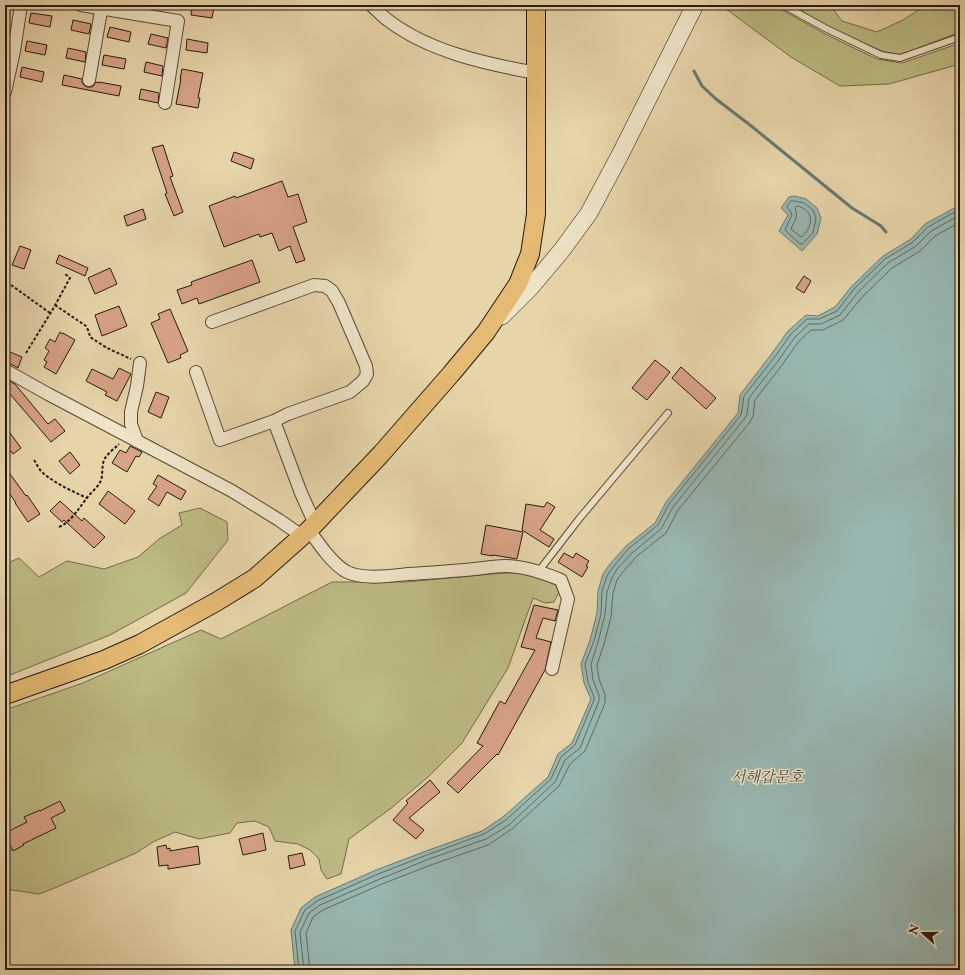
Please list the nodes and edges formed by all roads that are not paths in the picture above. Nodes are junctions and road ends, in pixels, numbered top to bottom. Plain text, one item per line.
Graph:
1 (21, 5) edge
2 (81, 5) edge
3 (371, 5) edge
4 (536, 5) edge
5 (695, 5) edge
6 (783, 5) edge
7 (102, 7) edge
8 (960, 38) edge
9 (536, 73) junction
10 (89, 80) dead end
11 (5, 92) edge
12 (165, 103) dead end
13 (212, 322) dead end
14 (486, 332) junction
15 (140, 363) road end
16 (5, 370) edge
17 (196, 372) dead end
18 (668, 413) dead end
19 (274, 422) junction
20 (137, 441) junction
21 (308, 530) junction
22 (538, 572) junction
23 (552, 669) dead end
24 (5, 695) edge

1 - 11 street
2 - 7 street
3 - 9 street
4 - 9 main road
5 - 14 main road
6 - 8 lane
7 - 10 street
7 - 12 street
9 - 14 main road
13 - 19 street
14 - 21 main road
15 - 20 street
16 - 20 street
17 - 19 street
18 - 22 lane
19 - 21 street
20 - 21 street
21 - 22 street
21 - 24 main road
22 - 23 street

